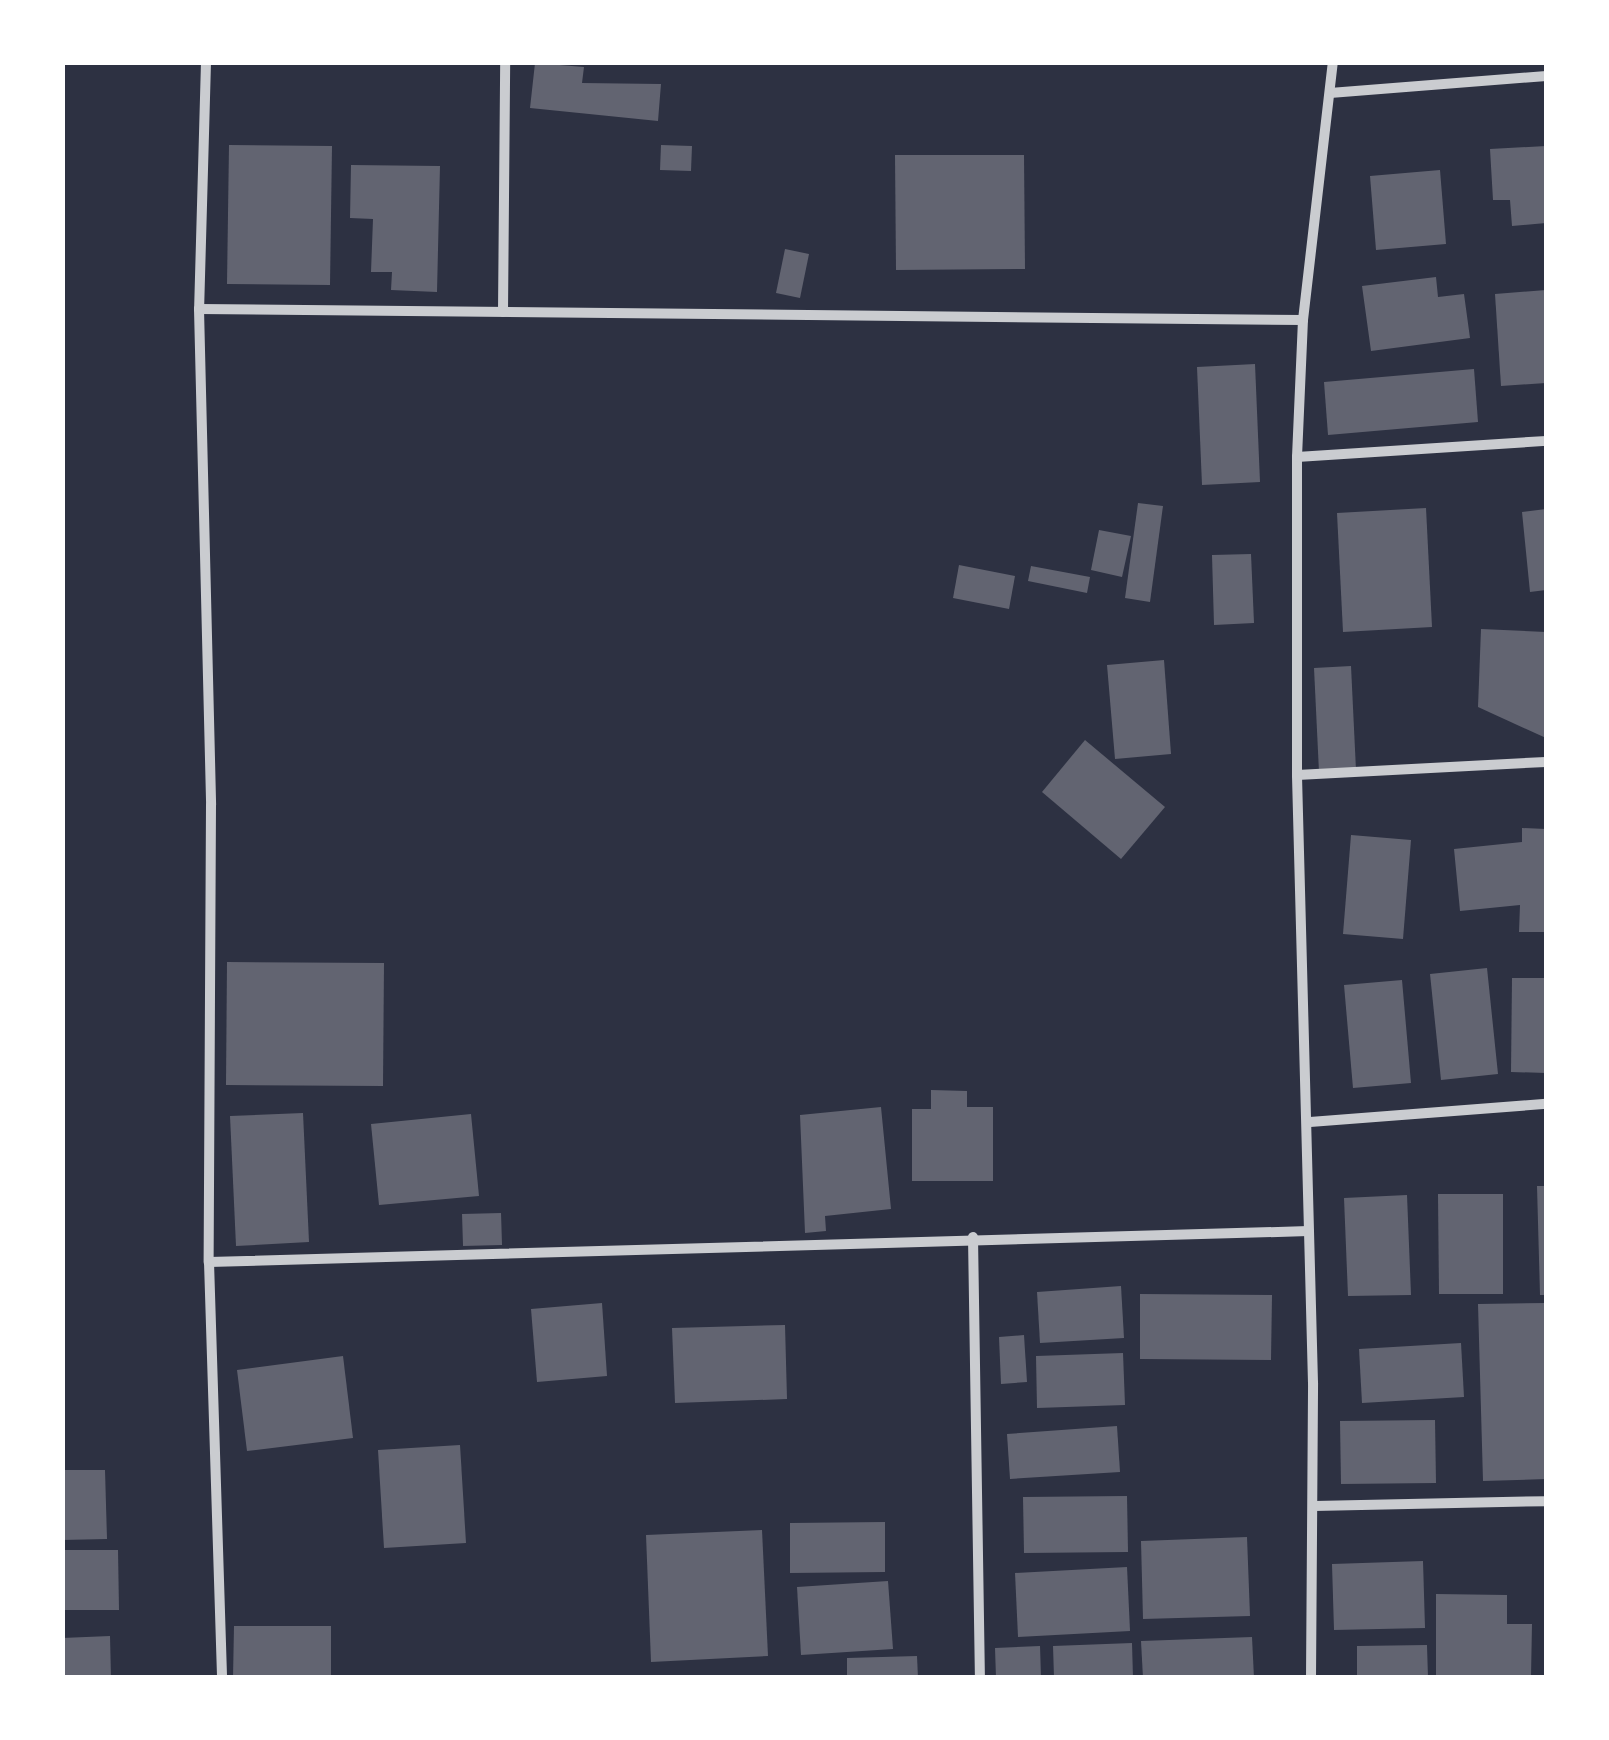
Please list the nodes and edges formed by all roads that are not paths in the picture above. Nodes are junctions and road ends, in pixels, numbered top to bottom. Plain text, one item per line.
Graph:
1 (206, 62) edge
2 (505, 62) edge
3 (1332, 62) edge
4 (1546, 76) edge
5 (1330, 93) junction
6 (199, 310) junction
7 (502, 312) junction
8 (1303, 320) junction
9 (1546, 441) edge
10 (1297, 457) junction
11 (1546, 762) edge
12 (1297, 774) junction
13 (1546, 1104) edge
14 (1310, 1122) junction
15 (1309, 1230) junction
16 (974, 1237) junction
17 (209, 1262) junction
18 (1546, 1502) edge
19 (1314, 1506) junction
20 (222, 1678) edge
21 (980, 1678) edge
22 (1311, 1678) edge

1 - 6 street
2 - 7 street
3 - 5 street
4 - 5 street
5 - 8 street
6 - 7 street
6 - 17 street
7 - 8 street
8 - 10 street
9 - 10 street
10 - 12 street
11 - 12 street
12 - 14 street
13 - 14 street
14 - 15 street
15 - 16 street
15 - 19 street
16 - 17 street
16 - 21 street
17 - 20 street
18 - 19 street
19 - 22 street

